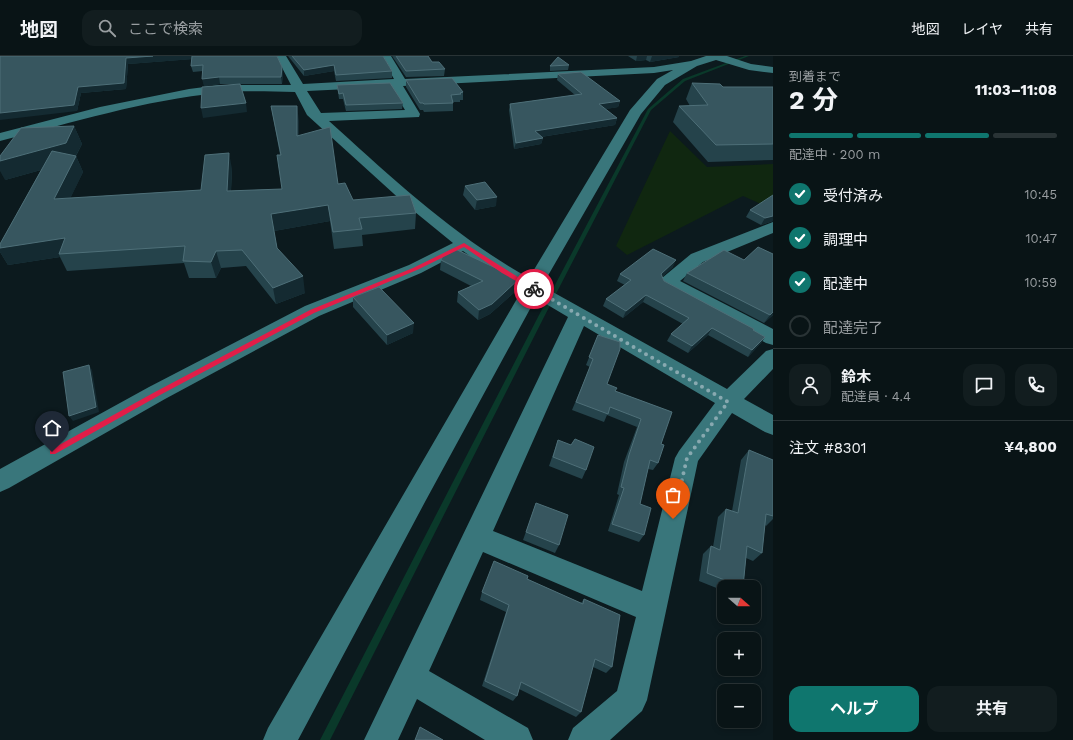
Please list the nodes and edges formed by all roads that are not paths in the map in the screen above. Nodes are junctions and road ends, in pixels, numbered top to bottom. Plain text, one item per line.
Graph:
1 (281, 56) edge
2 (386, 57) edge
3 (720, 57) edge
4 (583, 62) dead end
5 (693, 64) junction
6 (773, 70) edge
7 (592, 73) junction
8 (398, 83) junction
9 (298, 88) junction
10 (318, 117) junction
11 (0, 137) edge
12 (773, 227) edge
13 (464, 244) junction
14 (536, 290) junction
15 (573, 312) junction
16 (773, 338) edge
17 (773, 356) edge
18 (728, 402) junction
19 (773, 426) edge
20 (0, 481) edge
21 (477, 537) junction
22 (652, 609) junction
23 (410, 677) junction
24 (280, 740) edge
25 (381, 740) edge
26 (516, 740) edge
27 (585, 740) edge

1 - 9 street
2 - 8 street
3 - 5 street
3 - 6 street
4 - 7 street
5 - 7 street
5 - 14 street
7 - 8 street
8 - 9 street
8 - 10 street
9 - 10 street
9 - 11 street
10 - 13 street
12 - 16 street
13 - 14 street
13 - 20 street
14 - 15 street
14 - 24 street
15 - 18 street
15 - 21 street
17 - 18 street
18 - 19 street
18 - 22 street
21 - 22 street
21 - 23 street
22 - 27 street
23 - 25 street
23 - 26 street

